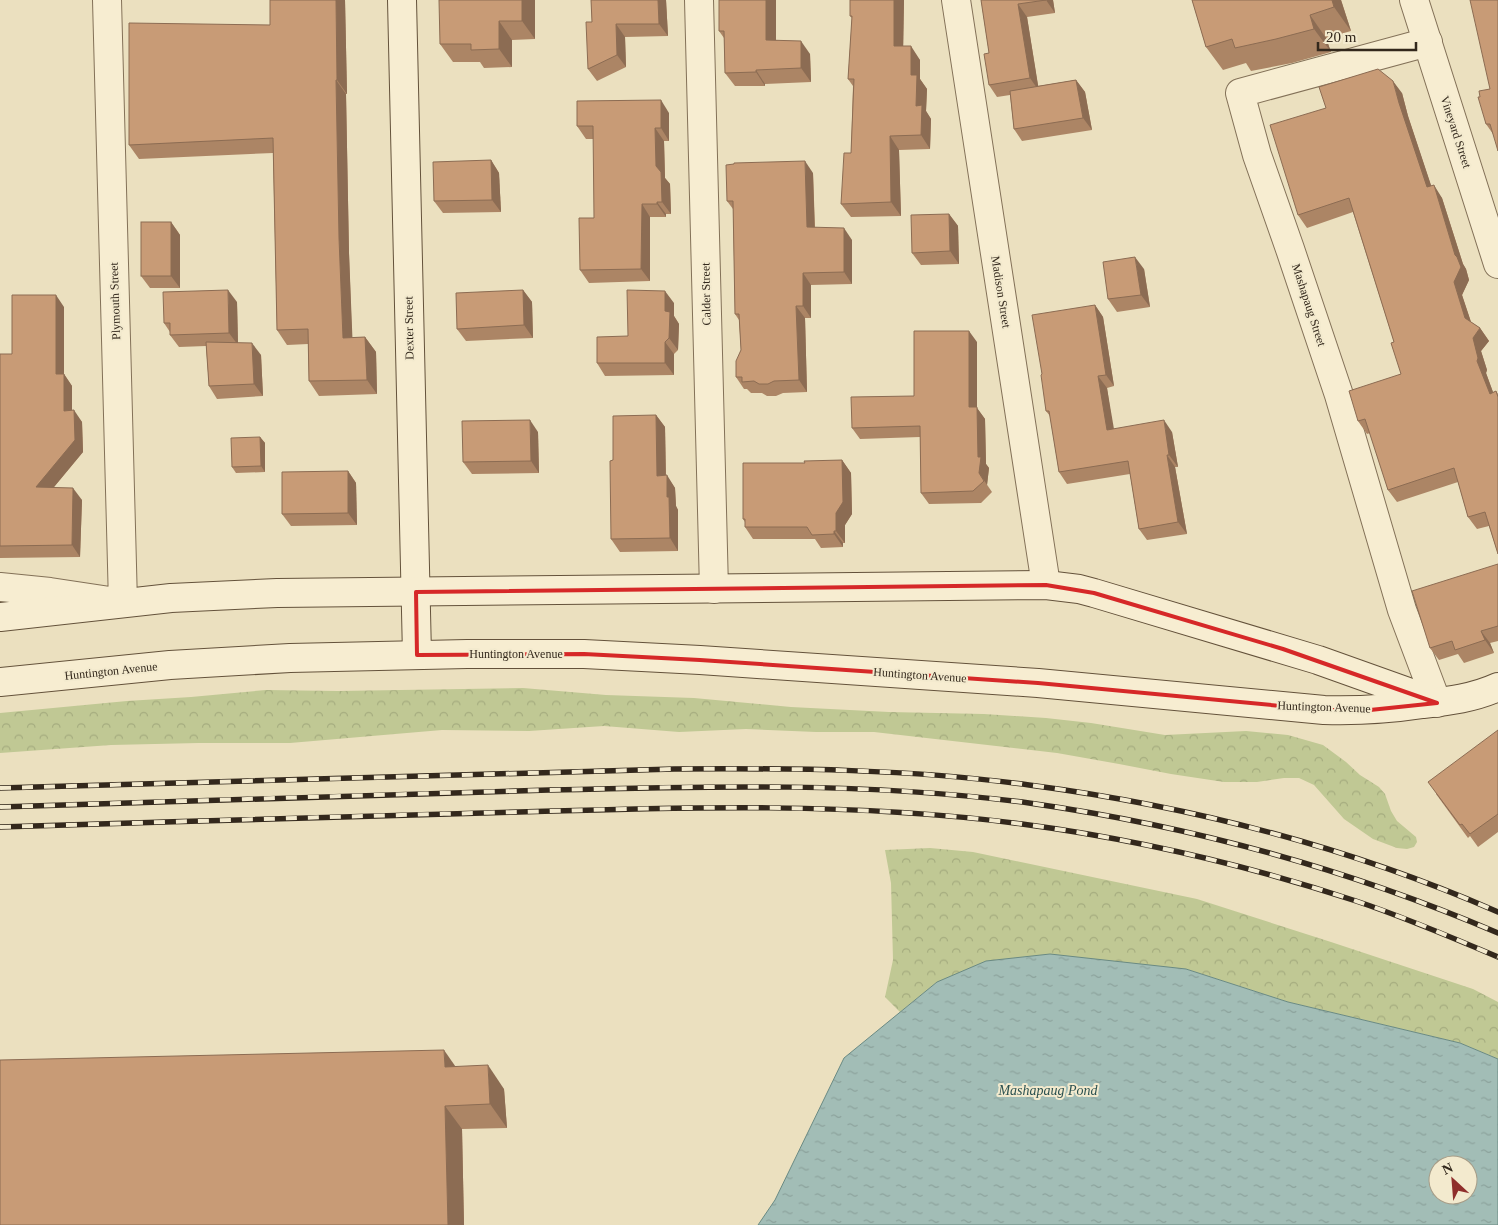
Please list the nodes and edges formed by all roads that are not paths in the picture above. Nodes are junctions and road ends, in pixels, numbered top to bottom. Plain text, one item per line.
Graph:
1 (107, 0) edge
2 (402, 0) edge
3 (699, 0) edge
4 (956, 0) edge
5 (1414, 0) edge
6 (1428, 42) junction
7 (1498, 264) edge
8 (1046, 585) junction
9 (0, 587) edge
10 (714, 589) junction
11 (416, 592) junction
12 (123, 602) junction
13 (0, 617) edge
14 (417, 655) junction
15 (0, 682) edge
16 (1498, 687) edge
17 (1437, 703) junction

1 - 12 street, Plymouth Street
2 - 11 street, Dexter Street
3 - 10 street, Calder Street
4 - 8 street, Madison Street
5 - 6 street, Vineyard Street
6 - 7 street, Vineyard Street
6 - 17 street, Mashapaug Street
8 - 10 street
8 - 17 street
9 - 12 street
10 - 11 street
11 - 12 street
11 - 14 street, Dexter Street
12 - 13 street
14 - 15 street, Huntington Avenue
14 - 17 street, Huntington Avenue
16 - 17 street, Huntington Avenue

